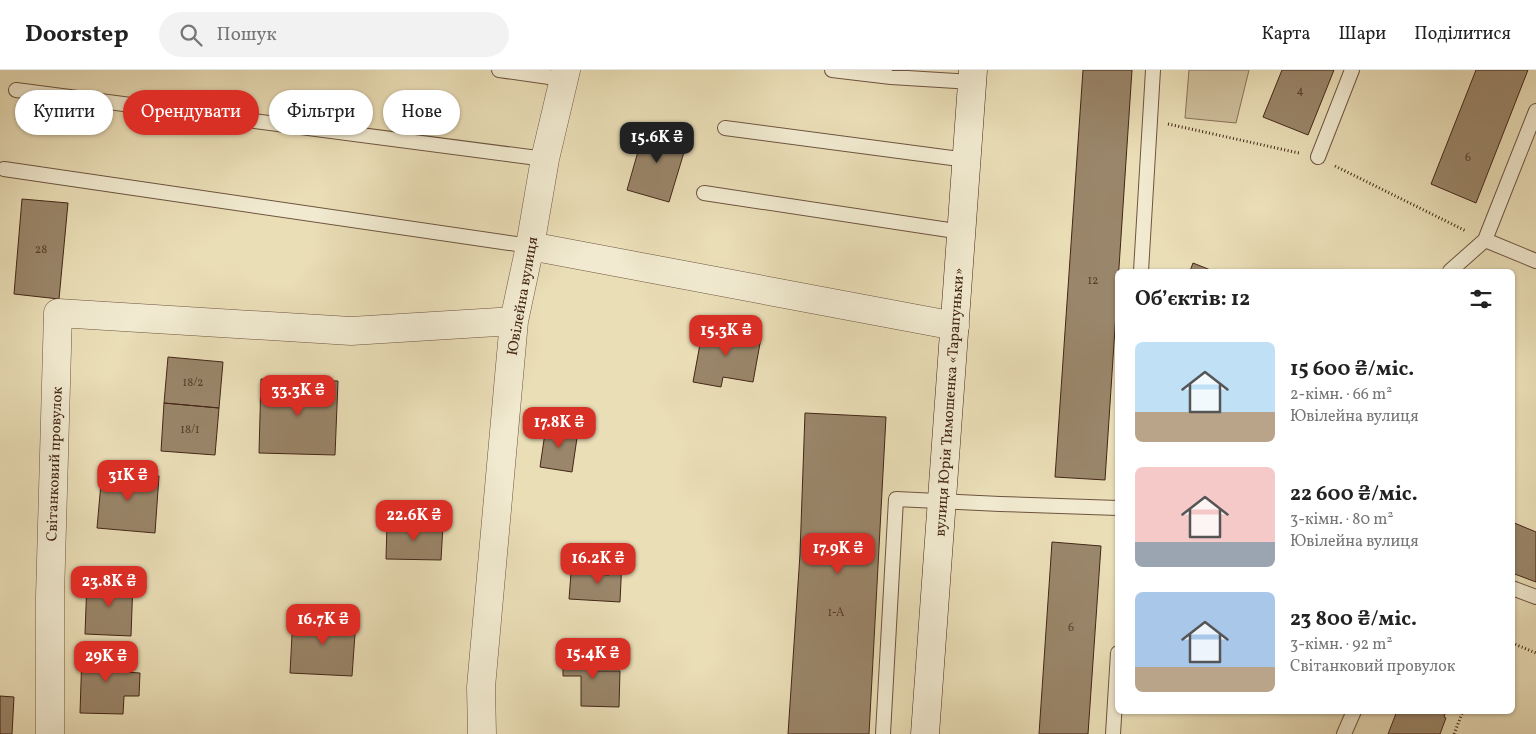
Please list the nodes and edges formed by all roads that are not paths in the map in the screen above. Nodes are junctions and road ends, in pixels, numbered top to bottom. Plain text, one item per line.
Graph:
1 (499, 70) edge
2 (832, 70) edge
3 (1153, 70) edge
4 (1352, 70) edge
5 (565, 75) edge
6 (973, 76) edge
7 (113, 103) edge
8 (1536, 111) edge
9 (724, 128) dead end
10 (1318, 157) dead end
11 (545, 159) junction
12 (967, 160) junction
13 (4, 169) dead end
14 (704, 193) dead end
15 (962, 232) junction
16 (1485, 240) junction
17 (530, 246) junction
18 (1536, 261) edge
19 (1141, 269) edge
20 (1452, 269) edge
21 (514, 321) junction
22 (955, 326) junction
23 (942, 501) junction
24 (1115, 508) edge
25 (1515, 589) edge
26 (1536, 597) edge
27 (1115, 702) edge
28 (1353, 714) edge
29 (50, 734) edge
30 (482, 734) edge
31 (883, 734) edge
32 (925, 734) edge
33 (1113, 734) edge
34 (1344, 734) edge

1 - 5 lane
2 - 6 lane
3 - 19 lane
4 - 10 lane
5 - 11 street, Ювілейна вулиця
6 - 12 street, вулиця Юрія Тимошенка «Тарапуньки»
7 - 11 lane
8 - 16 lane
9 - 12 lane
11 - 17 street, Ювілейна вулиця
12 - 15 street, вулиця Юрія Тимошенка «Тарапуньки»
13 - 17 lane
14 - 15 lane
15 - 22 street, вулиця Юрія Тимошенка «Тарапуньки»
16 - 18 lane
16 - 20 lane
17 - 21 street, Ювілейна вулиця
17 - 22 street
21 - 29 street, Світанковий провулок
21 - 30 street, Ювілейна вулиця
22 - 23 street, вулиця Юрія Тимошенка «Тарапуньки»
23 - 24 lane
23 - 31 lane
23 - 32 street, вулиця Юрія Тимошенка «Тарапуньки»
25 - 26 lane
27 - 33 lane
28 - 34 lane

